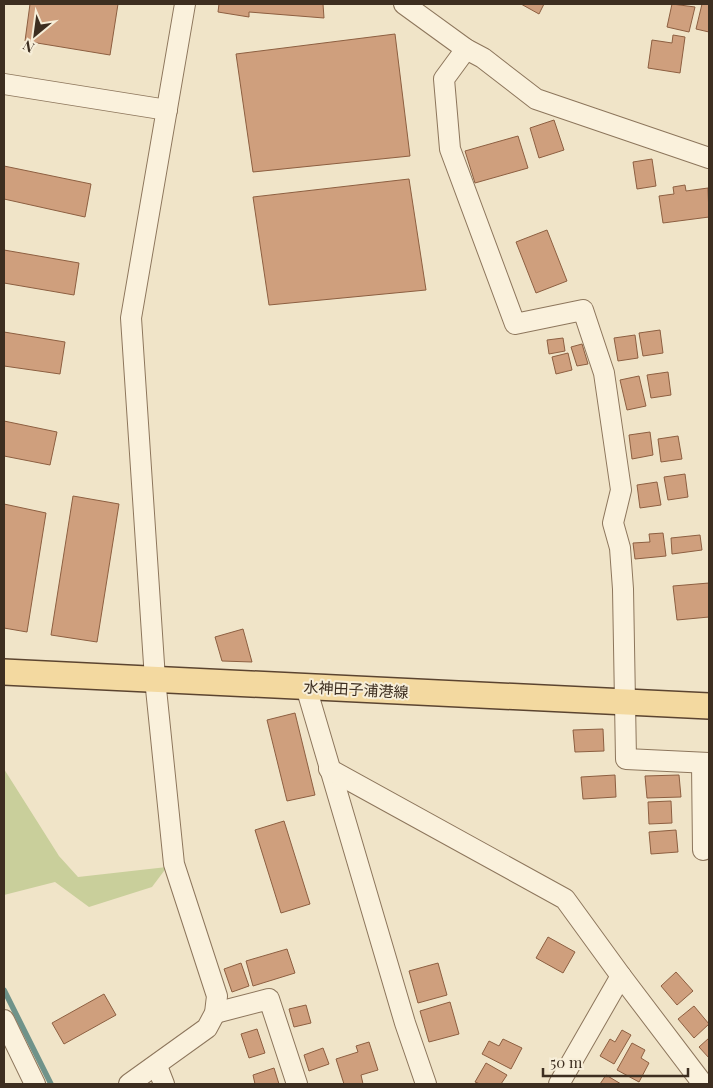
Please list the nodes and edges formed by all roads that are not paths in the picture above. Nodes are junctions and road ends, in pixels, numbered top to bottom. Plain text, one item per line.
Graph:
1 (185, 4) edge
2 (404, 4) edge
3 (427, 11) edge
4 (466, 49) junction
5 (4, 84) edge
6 (167, 110) junction
7 (709, 158) edge
8 (4, 672) edge
9 (155, 679) junction
10 (306, 687) junction
11 (624, 702) junction
12 (709, 706) edge
13 (706, 763) edge
14 (330, 769) junction
15 (703, 850) dead end
16 (621, 976) junction
17 (215, 1013) junction
18 (4, 1020) edge
19 (157, 1066) junction
20 (35, 1084) edge
21 (129, 1084) edge
22 (164, 1084) edge
23 (298, 1084) edge
24 (426, 1084) edge
25 (559, 1084) edge
26 (703, 1084) edge

1 - 6 street
2 - 3 street
3 - 4 street
4 - 7 street
4 - 11 street
5 - 6 street
6 - 9 street
8 - 9 main road, 水神田子浦港線
9 - 10 main road, 水神田子浦港線
9 - 17 street
10 - 11 main road, 水神田子浦港線
10 - 14 street
11 - 12 main road, 水神田子浦港線
11 - 13 street
13 - 15 street
14 - 16 street
14 - 24 street
16 - 25 street
16 - 26 street
17 - 19 street
17 - 23 street
18 - 20 street
19 - 21 street
19 - 22 street

